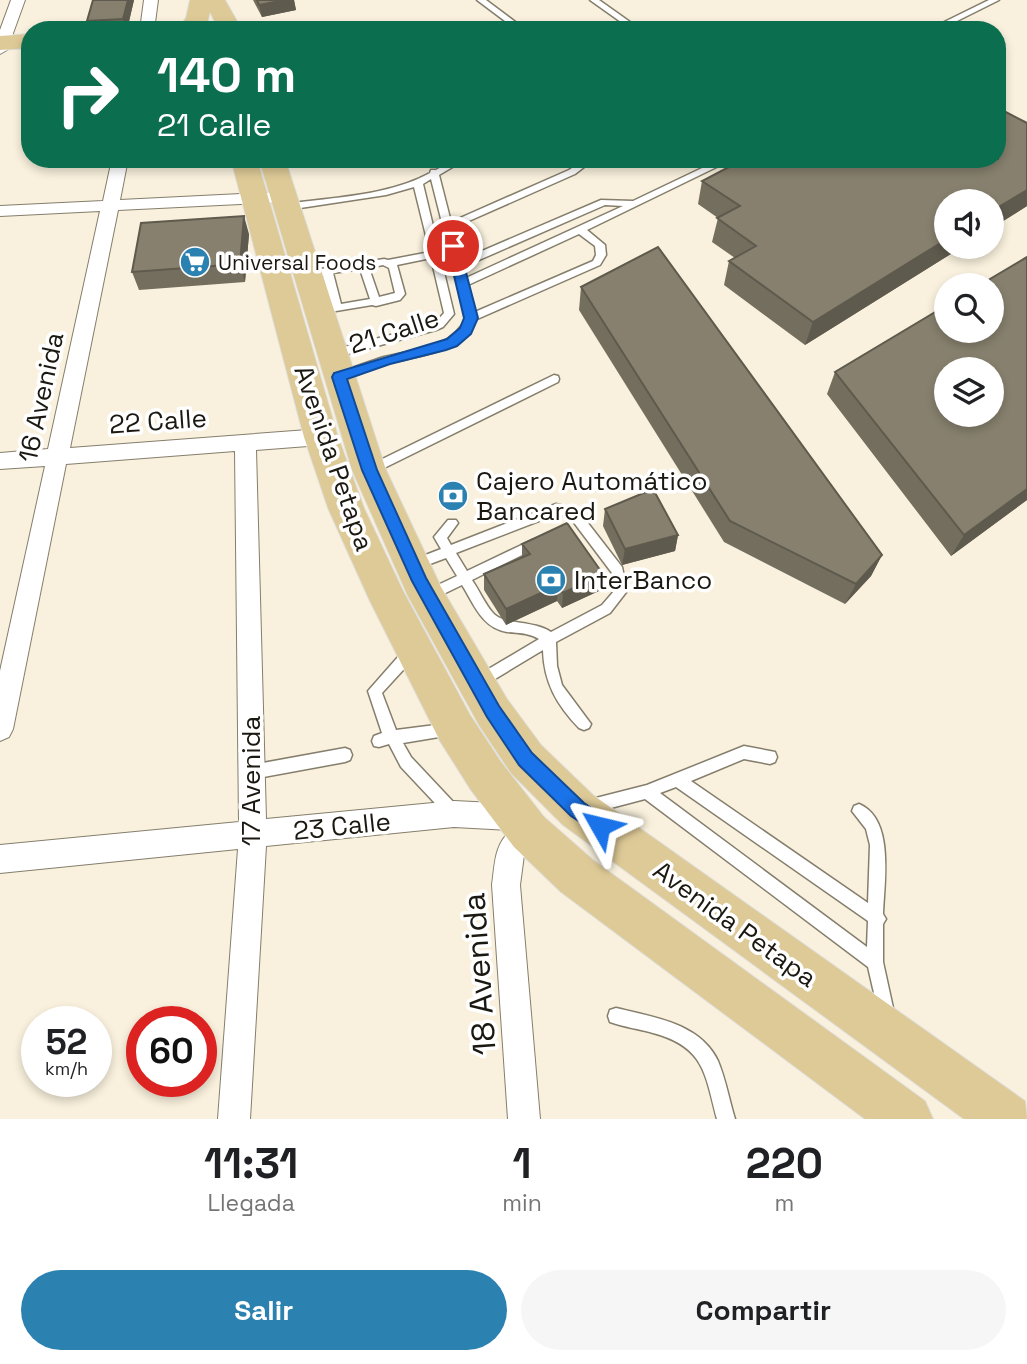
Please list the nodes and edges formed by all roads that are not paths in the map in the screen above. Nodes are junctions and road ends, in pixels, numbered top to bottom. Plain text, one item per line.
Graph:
1 (18, 0) edge
2 (151, 0) edge
3 (201, 0) edge
4 (214, 0) edge
5 (481, 0) edge
6 (594, 0) edge
7 (995, 0) edge
8 (148, 21) edge
9 (196, 21) edge
10 (226, 21) edge
11 (510, 21) edge
12 (625, 21) edge
13 (951, 21) edge
14 (21, 42) edge
15 (1, 45) edge
16 (118, 168) edge
17 (251, 168) edge
18 (273, 168) edge
19 (443, 168) edge
20 (578, 168) edge
21 (710, 168) edge
22 (434, 172) junction
23 (418, 183) junction
24 (275, 200) junction
25 (110, 204) junction
26 (635, 204) junction
27 (0, 211) edge
28 (448, 227) junction
29 (580, 230) junction
30 (436, 254) junction
31 (389, 263) junction
32 (363, 265) junction
33 (458, 265) junction
34 (462, 284) junction
35 (322, 291) junction
36 (376, 303) junction
37 (471, 318) junction
38 (336, 365) junction
39 (554, 379) dead end
40 (321, 437) junction
41 (245, 442) junction
42 (57, 457) junction
43 (0, 461) edge
44 (369, 470) junction
45 (452, 523) dead end
46 (548, 538) edge
47 (429, 571) junction
48 (463, 576) junction
49 (550, 639) junction
50 (412, 650) junction
51 (477, 683) junction
52 (584, 724) dead end
53 (455, 728) junction
54 (0, 729) edge
55 (385, 739) junction
56 (345, 755) dead end
57 (770, 757) dead end
58 (252, 772) junction
59 (678, 780) junction
60 (648, 792) junction
61 (578, 810) junction
62 (859, 811) dead end
63 (454, 814) junction
64 (523, 825) junction
65 (253, 835) junction
66 (0, 859) edge
67 (878, 919) junction
68 (875, 962) junction
69 (616, 1017) dead end
70 (892, 1038) junction
71 (234, 1119) edge
72 (524, 1119) edge
73 (726, 1119) edge
74 (908, 1119) edge
75 (1007, 1119) edge

1 - 15 street
2 - 8 street
3 - 9 main road
4 - 10 main road
5 - 11 lane
6 - 12 lane
7 - 13 lane
14 - 15 main road
16 - 25 street, 16 Avenida
17 - 24 main road, Avenida Petapa
18 - 24 main road, Avenida Petapa
19 - 22 lane
20 - 28 lane
21 - 26 lane
22 - 23 lane
22 - 28 lane, 21 Calle
23 - 24 lane
23 - 30 lane, 21 Calle
24 - 25 street
24 - 35 main road, Avenida Petapa
24 - 40 main road, Avenida Petapa
25 - 27 street
25 - 42 street, 16 Avenida
26 - 29 lane
26 - 33 lane
28 - 33 lane, 21 Calle
29 - 34 lane
29 - 37 lane
30 - 31 lane
30 - 38 lane, 21 Calle
31 - 32 lane
31 - 36 lane
32 - 35 lane
32 - 36 lane
33 - 34 lane, 21 Calle
34 - 37 lane, 21 Calle
35 - 36 lane
35 - 38 main road, Avenida Petapa
37 - 38 lane, 21 Calle
38 - 44 main road, Avenida Petapa
39 - 44 lane
40 - 41 street, 22 Calle
40 - 50 main road, Avenida Petapa
41 - 42 street, 22 Calle
41 - 58 street, 17 Avenida
42 - 43 street, 22 Calle
42 - 54 street, 16 Avenida
44 - 47 main road, Avenida Petapa
45 - 47 lane
46 - 48 lane
47 - 48 lane
47 - 48 lane
47 - 49 lane
47 - 51 main road, Avenida Petapa
48 - 49 lane
49 - 51 lane
49 - 52 lane
50 - 53 main road, Avenida Petapa
50 - 55 lane
51 - 61 main road, Avenida Petapa
53 - 55 lane
53 - 64 main road, Avenida Petapa
55 - 63 lane
56 - 58 lane
57 - 59 lane
58 - 65 street, 17 Avenida
59 - 60 lane
59 - 67 lane
60 - 61 lane
60 - 68 lane
61 - 70 main road, Avenida Petapa
62 - 67 lane
63 - 64 street, 23 Calle
63 - 65 street, 23 Calle
64 - 72 street, 18 Avenida
64 - 74 main road, Avenida Petapa
65 - 66 street, 23 Calle
65 - 71 street, 17 Avenida
67 - 68 lane
68 - 70 lane
69 - 73 lane
70 - 75 main road, Avenida Petapa

